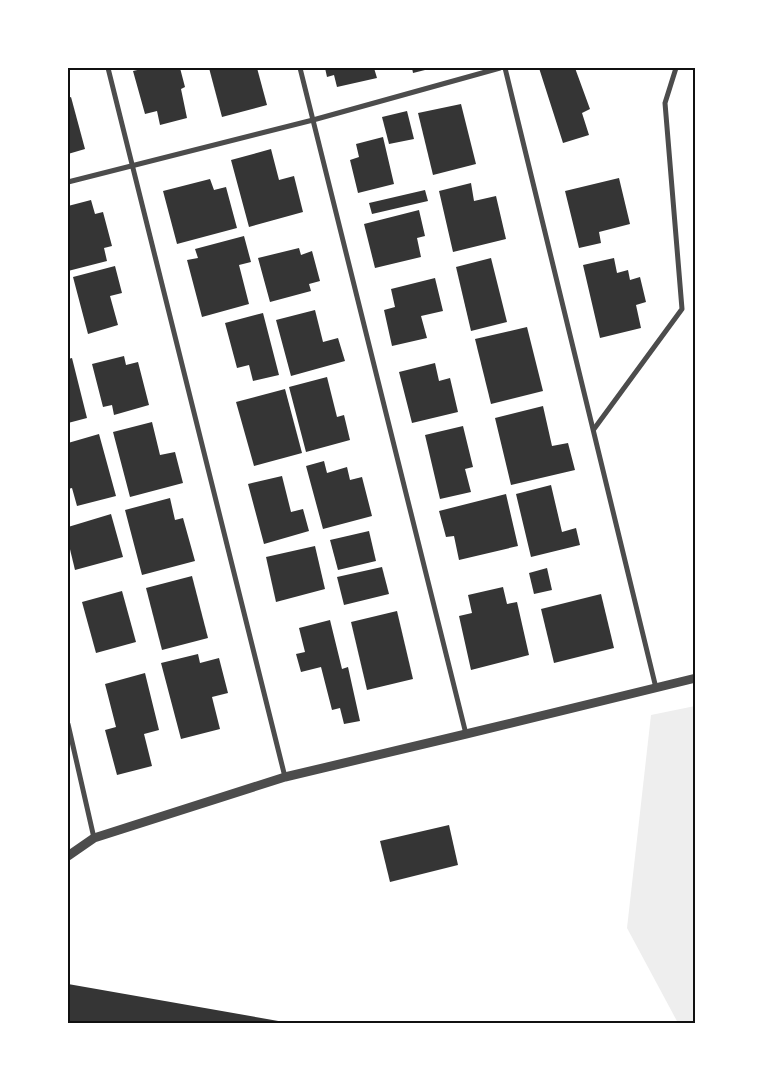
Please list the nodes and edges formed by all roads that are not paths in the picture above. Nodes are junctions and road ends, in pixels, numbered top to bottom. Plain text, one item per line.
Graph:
1 (108, 68) edge
2 (300, 68) edge
3 (500, 68) edge
4 (505, 68) edge
5 (676, 68) edge
6 (313, 120) junction
7 (133, 165) junction
8 (68, 182) edge
9 (594, 428) junction
10 (696, 678) edge
11 (656, 688) junction
12 (68, 724) edge
13 (466, 734) junction
14 (285, 777) junction
15 (94, 838) junction
16 (68, 856) edge

1 - 7 street
2 - 6 street
3 - 6 street
4 - 9 street
5 - 9 street
6 - 7 street
6 - 13 street
7 - 8 street
7 - 14 street
9 - 11 street
10 - 11 street
11 - 13 street
12 - 15 street
13 - 14 street
14 - 15 street
15 - 16 street

